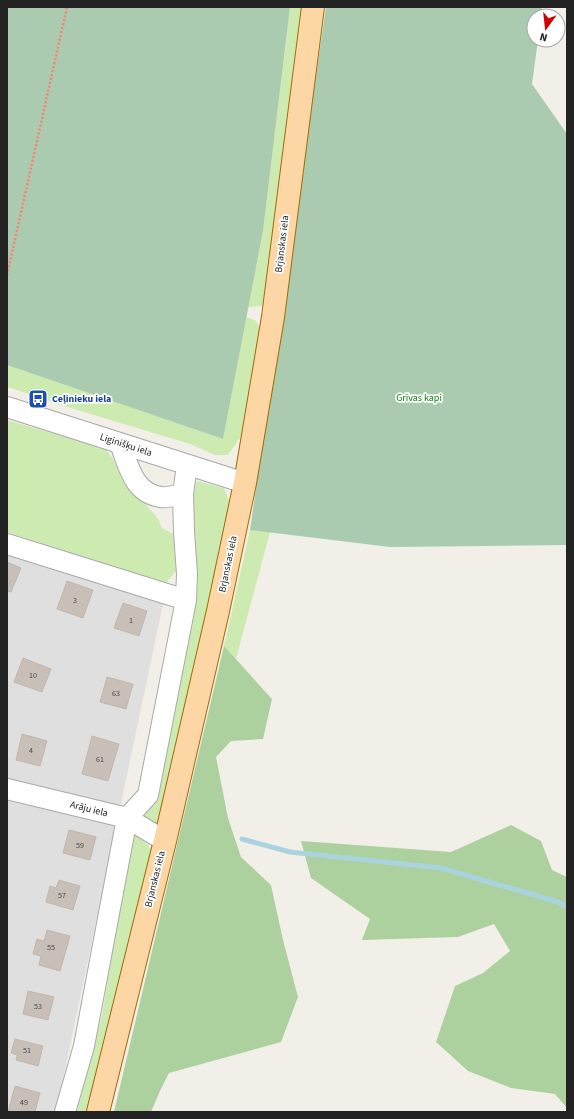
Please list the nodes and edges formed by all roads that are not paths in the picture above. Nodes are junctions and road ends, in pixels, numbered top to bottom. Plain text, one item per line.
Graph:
1 (313, 7) edge
2 (7, 407) edge
3 (120, 444) junction
4 (188, 465) junction
5 (245, 483) junction
6 (183, 494) junction
7 (7, 544) edge
8 (186, 600) junction
9 (7, 789) edge
10 (127, 818) junction
11 (165, 841) junction
12 (65, 1112) edge
13 (98, 1112) edge

1 - 5 main road, Brjanskas iela
2 - 3 street, Liginišķu iela
3 - 4 street, Liginišķu iela
3 - 6 street
4 - 5 street, Liginišķu iela
4 - 6 street
5 - 11 main road, Brjanskas iela
6 - 8 street
7 - 8 street
8 - 10 street
9 - 10 street, Arāju iela
10 - 11 street, Arāju iela
10 - 12 street
11 - 13 main road, Brjanskas iela

